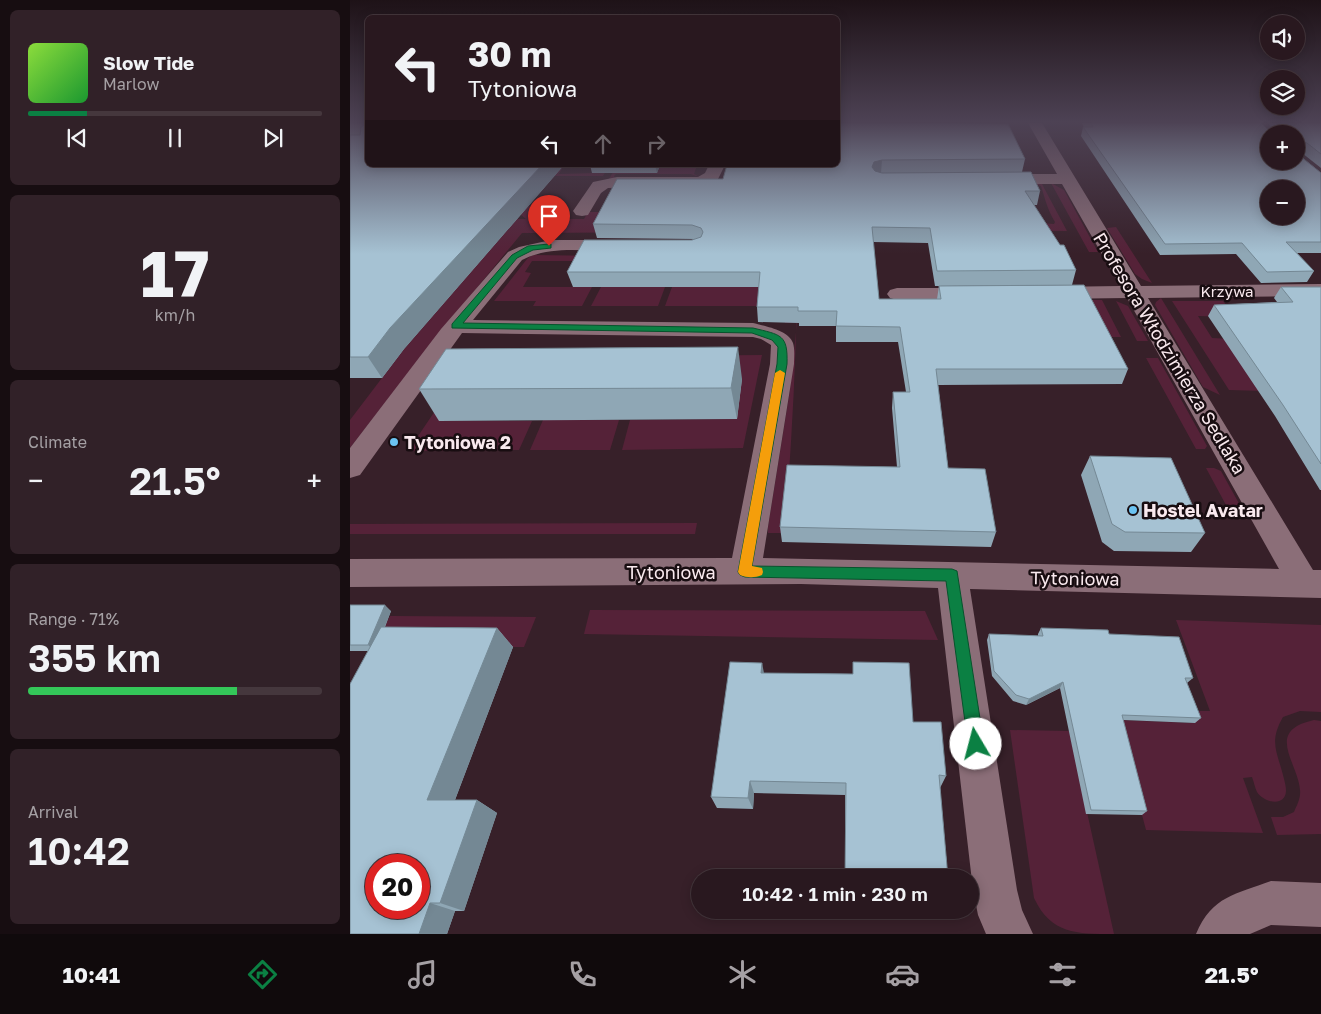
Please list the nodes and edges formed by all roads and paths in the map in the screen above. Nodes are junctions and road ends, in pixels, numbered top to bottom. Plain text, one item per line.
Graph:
1 (716, 167) edge
2 (1061, 167) edge
3 (977, 179) edge
4 (1068, 179) junction
5 (582, 211) dead end
6 (636, 246) edge
7 (1321, 290) edge
8 (1133, 292) junction
9 (1036, 293) edge
10 (897, 294) dead end
11 (996, 294) edge
12 (456, 326) junction
13 (350, 468) edge
14 (745, 572) junction
15 (350, 573) edge
16 (952, 575) junction
17 (1312, 584) edge
18 (1321, 905) edge
19 (1010, 934) edge
20 (1219, 934) edge

1 - 5 street
2 - 4 street, Profesora Włodzimierza Sedlaka
3 - 4 street
4 - 8 street, Profesora Włodzimierza Sedlaka
6 - 12 street
7 - 8 street, Krzywa
8 - 9 street, Krzywa
8 - 17 street, Profesora Włodzimierza Sedlaka
10 - 11 street
12 - 13 street
12 - 14 street
14 - 15 street, Tytoniowa
14 - 16 street, Tytoniowa
16 - 17 street, Tytoniowa
16 - 19 street
18 - 20 street

